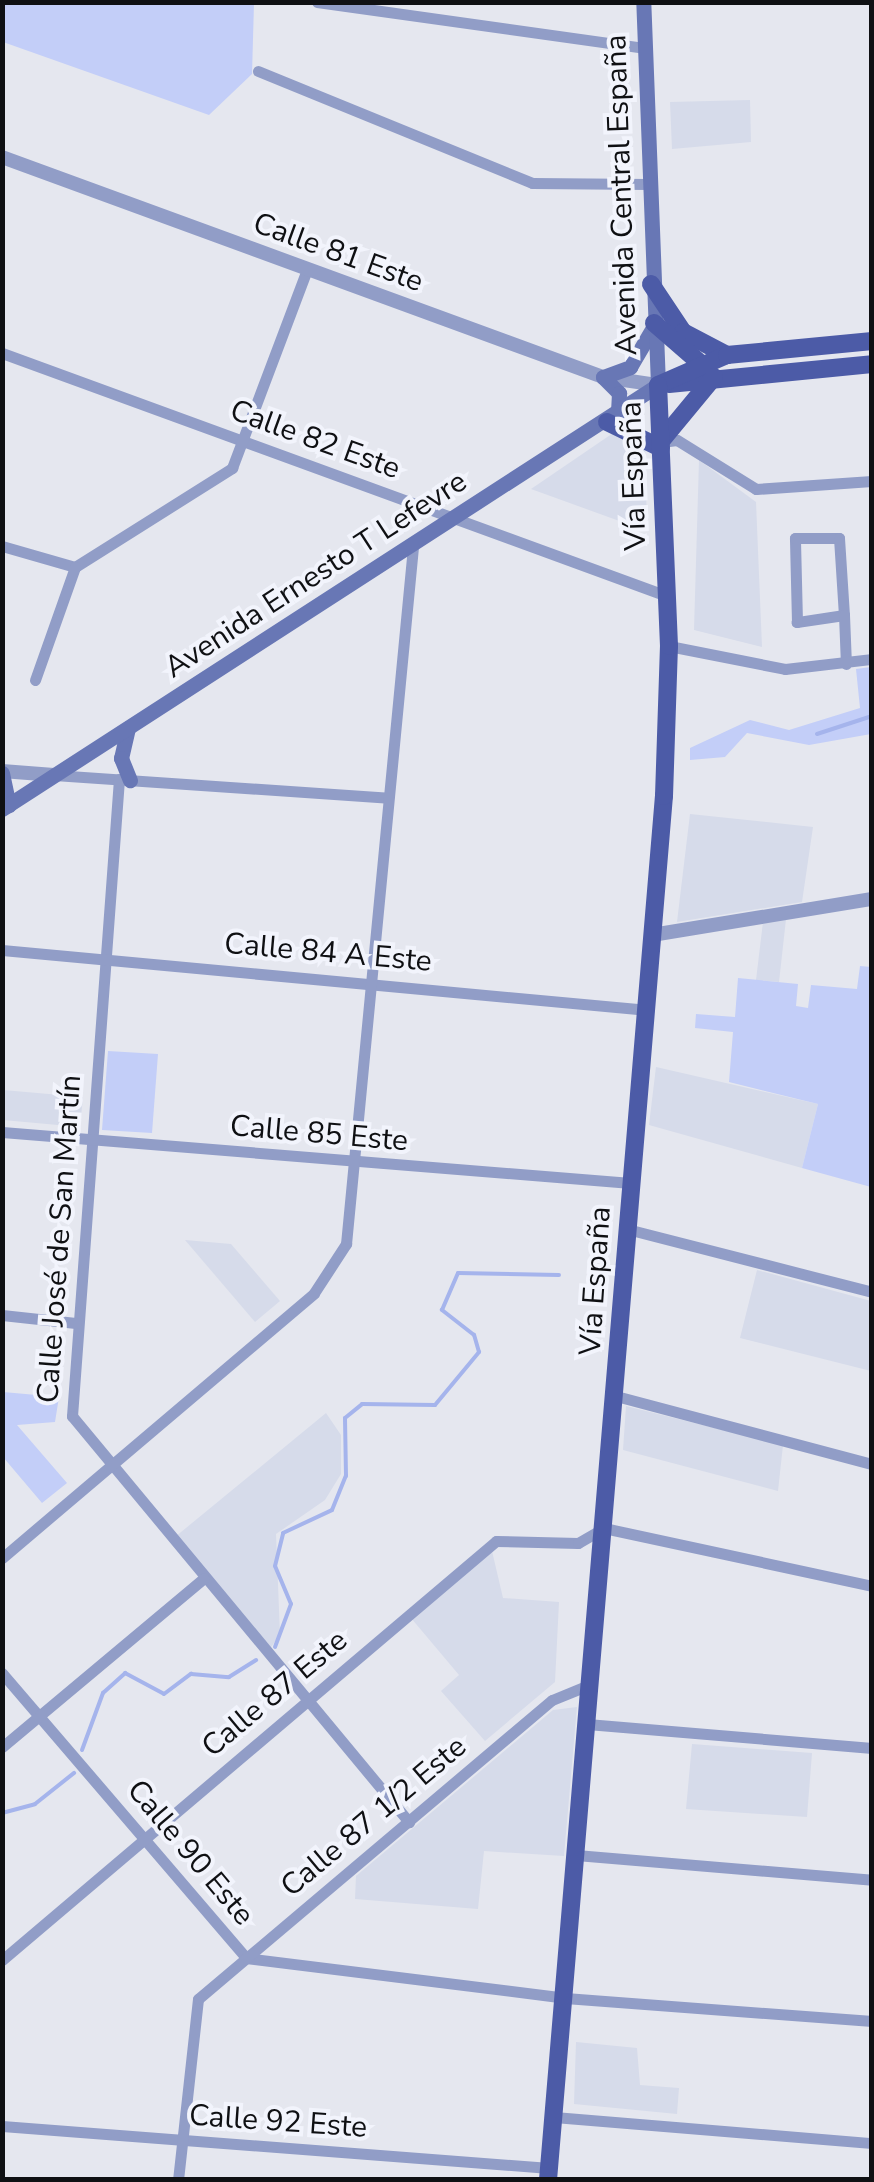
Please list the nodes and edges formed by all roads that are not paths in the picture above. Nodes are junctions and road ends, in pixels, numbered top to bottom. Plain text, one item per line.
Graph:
1 (316, 2) edge
2 (642, 2) edge
3 (644, 48) junction
4 (258, 71) dead end
5 (2, 158) edge
6 (648, 184) junction
7 (306, 272) junction
8 (652, 284) junction
9 (654, 323) junction
10 (872, 340) edge
11 (2, 352) edge
12 (727, 355) junction
13 (700, 362) junction
14 (872, 364) edge
15 (602, 377) junction
16 (715, 377) junction
17 (658, 385) junction
18 (612, 418) junction
19 (246, 442) junction
20 (661, 445) junction
21 (872, 480) edge
22 (456, 518) junction
23 (2, 546) edge
24 (412, 547) junction
25 (75, 567) junction
26 (667, 596) junction
27 (844, 615) junction
28 (669, 646) junction
29 (872, 659) edge
30 (846, 664) junction
31 (35, 680) dead end
32 (128, 728) junction
33 (2, 772) edge
34 (54, 775) junction
35 (125, 779) junction
36 (388, 798) junction
37 (6, 807) edge
38 (872, 899) edge
39 (652, 935) junction
40 (2, 950) edge
41 (104, 958) junction
42 (371, 981) junction
43 (648, 1010) junction
44 (2, 1132) edge
45 (90, 1140) junction
46 (360, 1163) junction
47 (631, 1183) junction
48 (627, 1229) junction
49 (872, 1292) edge
50 (2, 1315) edge
51 (76, 1323) junction
52 (616, 1396) junction
53 (872, 1464) edge
54 (110, 1468) junction
55 (604, 1528) junction
56 (2, 1558) edge
57 (204, 1578) junction
58 (872, 1586) edge
59 (2, 1673) edge
60 (591, 1684) junction
61 (307, 1699) junction
62 (40, 1716) junction
63 (588, 1724) junction
64 (2, 1747) edge
65 (872, 1748) edge
66 (409, 1822) junction
67 (144, 1838) junction
68 (576, 1855) junction
69 (872, 1880) edge
70 (246, 1958) junction
71 (2, 1960) edge
72 (565, 1998) junction
73 (872, 2021) edge
74 (554, 2117) junction
75 (2, 2126) edge
76 (180, 2139) junction
77 (872, 2143) edge
78 (549, 2174) edge
79 (178, 2180) edge

1 - 3 street
2 - 3 main road, Avenida Central España
3 - 6 main road, Avenida Central España
4 - 6 street
5 - 7 street, Calle 81 Este
6 - 8 main road, Avenida Central España
7 - 15 street, Calle 81 Este
7 - 19 street
8 - 9 main road, Avenida Central España
8 - 12 main road
9 - 13 main road
9 - 15 main road
9 - 17 main road, Avenida Central España
10 - 12 main road
11 - 19 street, Calle 82 Este
12 - 13 main road
13 - 17 main road
14 - 16 main road
15 - 17 street, Calle 81 Este
15 - 18 main road
16 - 17 main road
16 - 20 main road
17 - 18 main road, Avenida Ernesto T Lefevre
17 - 20 main road, Vía España
18 - 20 main road
18 - 22 main road, Avenida Ernesto T Lefevre
19 - 22 street, Calle 82 Este
19 - 25 street
20 - 21 street
20 - 26 main road, Vía España
22 - 24 main road, Avenida Ernesto T Lefevre
22 - 26 street, Calle 82 Este
23 - 25 street
24 - 32 main road, Avenida Ernesto T Lefevre
24 - 36 street
25 - 31 street
26 - 28 main road, Vía España
27 - 27 street
27 - 30 street
28 - 30 street
28 - 39 main road, Vía España
29 - 30 street
32 - 34 main road, Avenida Ernesto T Lefevre
32 - 35 main road
33 - 34 street
33 - 37 main road
34 - 35 street
34 - 37 main road, Avenida Ernesto T Lefevre
35 - 36 street
35 - 41 street, Calle José de San Martín
36 - 42 street
38 - 39 street
39 - 43 main road, Vía España
40 - 41 street, Calle 84 A Este
41 - 42 street, Calle 84 A Este
41 - 45 street, Calle José de San Martín
42 - 43 street, Calle 84 A Este
42 - 46 street
43 - 47 main road, Vía España
44 - 45 street, Calle 85 Este
45 - 46 street, Calle 85 Este
45 - 51 street, Calle José de San Martín
46 - 47 street, Calle 85 Este
46 - 54 street
47 - 48 main road, Vía España
48 - 49 street
48 - 52 main road, Vía España
50 - 51 street
51 - 54 street, Calle José de San Martín
52 - 53 street
52 - 55 main road, Vía España
54 - 56 street
54 - 57 street, Calle José de San Martín
55 - 58 street
55 - 60 main road, Vía España
55 - 61 street, Calle 87 Este
57 - 61 street, Calle José de San Martín
57 - 62 street
59 - 62 street, Calle 90 Este
60 - 63 main road, Vía España
60 - 66 street, Calle 87 1/2 Este
61 - 66 street, Calle José de San Martín
61 - 67 street, Calle 87 Este
62 - 64 street
62 - 67 street, Calle 90 Este
63 - 65 street
63 - 68 main road, Vía España
66 - 70 street, Calle 87 1/2 Este
67 - 70 street, Calle 90 Este
67 - 71 street, Calle 87 Este
68 - 69 street
68 - 72 main road, Vía España
70 - 72 street, Calle 90 Este
70 - 76 street, Calle 87 1/2 Este
72 - 73 street, Calle 90 Este
72 - 74 main road, Vía España
74 - 77 street
74 - 78 main road, Vía España
75 - 76 street, Calle 92 Este
76 - 78 street, Calle 92 Este
76 - 79 street, Calle 87 1/2 Este

